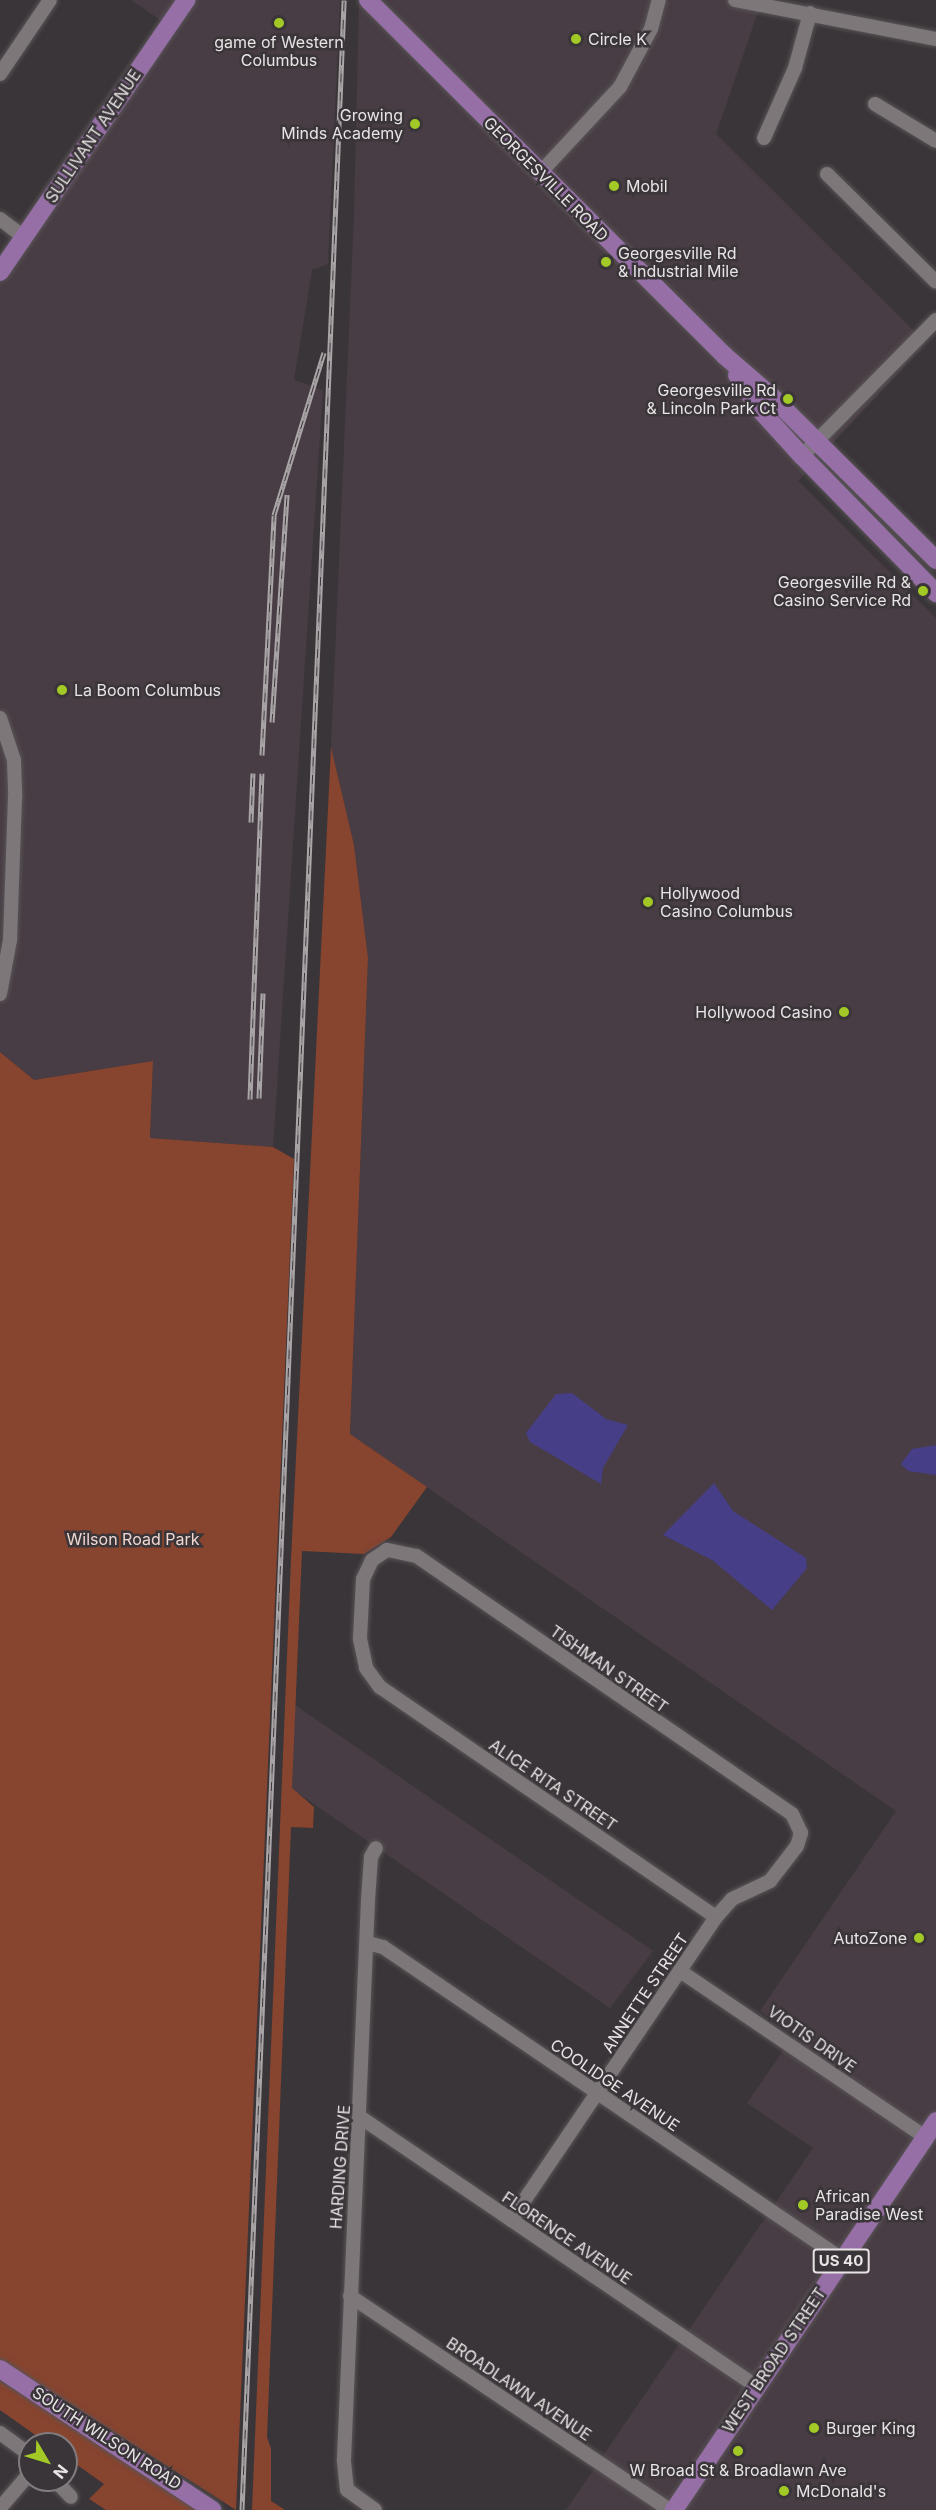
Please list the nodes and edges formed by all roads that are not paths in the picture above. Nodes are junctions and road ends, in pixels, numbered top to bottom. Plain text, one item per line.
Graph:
1 (50, 0) edge
2 (186, 0) edge
3 (368, 0) edge
4 (659, 0) edge
5 (735, 0) edge
6 (810, 13) junction
7 (936, 39) edge
8 (0, 74) edge
9 (875, 104) dead end
10 (764, 138) dead end
11 (936, 141) edge
12 (540, 172) junction
13 (827, 174) dead end
14 (0, 219) edge
15 (24, 237) junction
16 (0, 272) edge
17 (936, 282) edge
18 (936, 320) edge
19 (724, 356) junction
20 (816, 441) junction
21 (802, 456) junction
22 (936, 560) edge
23 (936, 593) edge
24 (0, 718) edge
25 (0, 994) edge
26 (387, 1550) joint
27 (801, 1833) joint
28 (376, 1848) dead end
29 (716, 1917) junction
30 (368, 1943) junction
31 (680, 1971) junction
32 (597, 2093) junction
33 (360, 2117) junction
34 (936, 2121) edge
35 (925, 2137) junction
36 (511, 2220) junction
37 (842, 2259) junction
38 (350, 2296) junction
39 (0, 2368) edge
40 (756, 2386) junction
41 (0, 2433) edge
42 (18, 2446) edge
43 (18, 2487) edge
44 (67, 2492) edge
45 (71, 2497) dead end
46 (0, 2508) edge
47 (212, 2510) edge
48 (375, 2510) edge
49 (672, 2510) edge

1 - 8 street
2 - 15 main road, SULLIVANT AVENUE
3 - 12 main road, GEORGESVILLE ROAD
4 - 12 street
5 - 6 street
6 - 7 street
6 - 10 street
9 - 11 street
12 - 19 main road, GEORGESVILLE ROAD
13 - 17 street
14 - 15 street
15 - 16 main road, SULLIVANT AVENUE
18 - 20 street
19 - 20 main road, GEORGESVILLE ROAD
19 - 21 main road, GEORGESVILLE ROAD
20 - 21 street
20 - 22 main road, GEORGESVILLE ROAD
21 - 23 main road, GEORGESVILLE ROAD
24 - 25 street
26 - 27 street, TISHMAN STREET
26 - 29 street, ALICE RITA STREET
27 - 29 street, ANNETTE STREET
28 - 30 street, HARDING DRIVE
29 - 31 street, ANNETTE STREET
30 - 32 street, COOLIDGE AVENUE
30 - 33 street, HARDING DRIVE
31 - 32 street, ANNETTE STREET
31 - 35 street, VIOTIS DRIVE
32 - 36 street, ANNETTE STREET
32 - 37 street, COOLIDGE AVENUE
33 - 36 street, FLORENCE AVENUE
33 - 38 street, HARDING DRIVE
34 - 35 main road, WEST BROAD STREET / US 40
35 - 37 main road, WEST BROAD STREET / US 40
36 - 40 street, FLORENCE AVENUE
37 - 40 main road, WEST BROAD STREET / US 40
38 - 48 street, HARDING DRIVE
38 - 49 street, BROADLAWN AVENUE
39 - 47 main road, SOUTH WILSON ROAD
40 - 49 main road, WEST BROAD STREET / US 40
41 - 42 street
43 - 46 street
44 - 45 street

